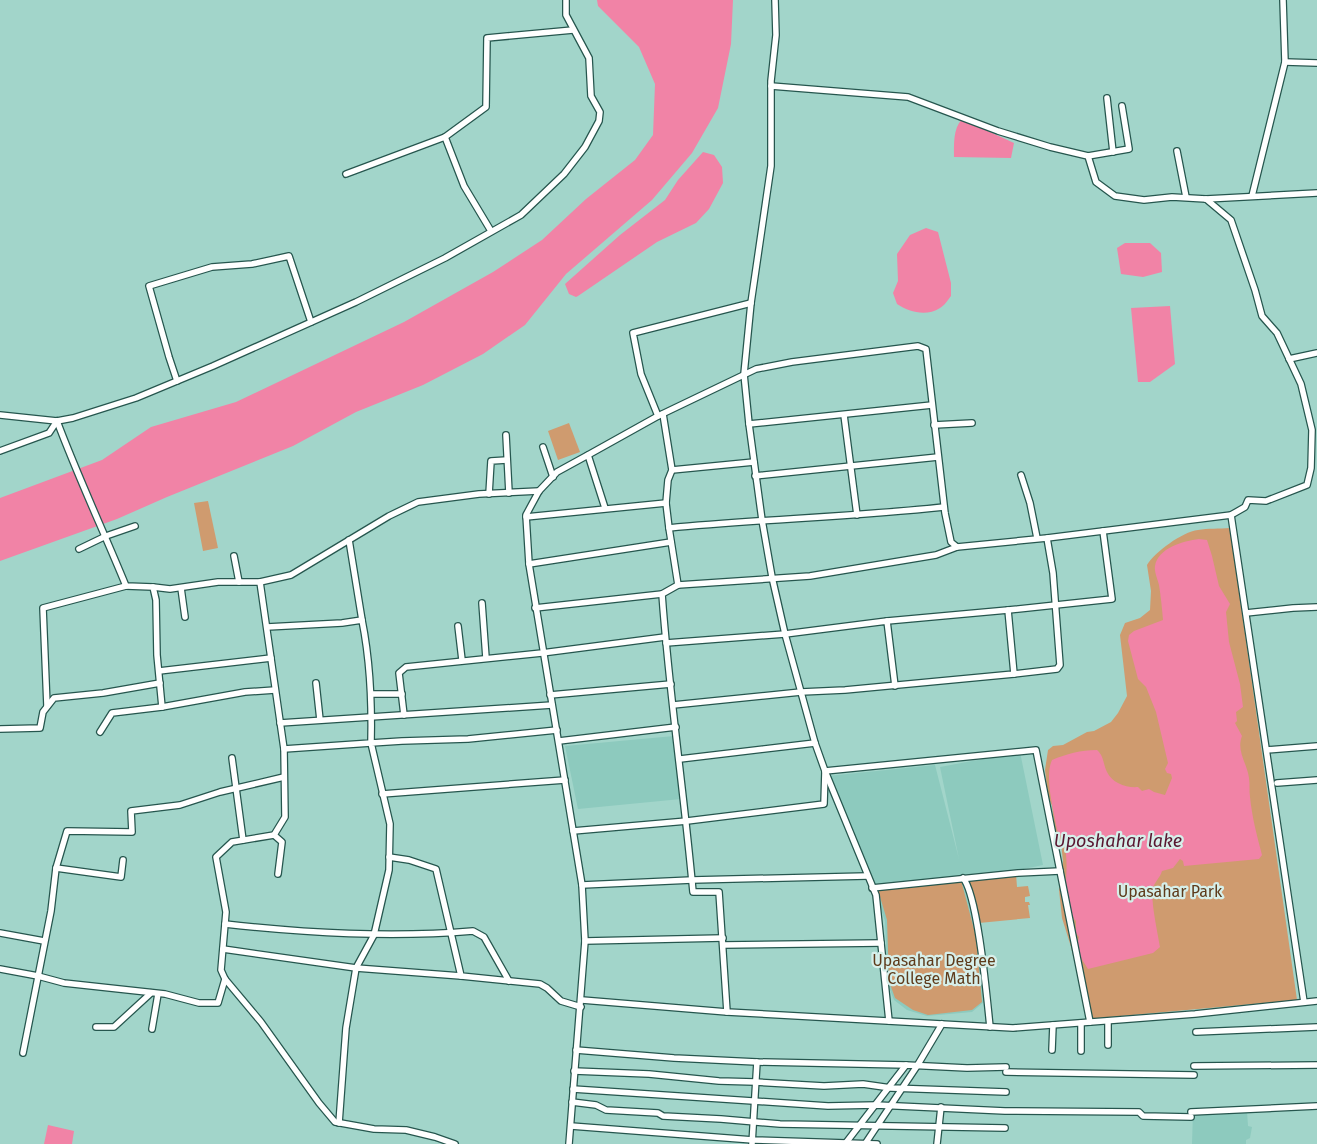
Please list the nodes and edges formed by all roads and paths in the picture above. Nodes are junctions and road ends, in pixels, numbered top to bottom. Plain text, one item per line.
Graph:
1 (566, 0) edge
2 (775, 0) edge
3 (1283, 0) edge
4 (573, 30) junction
5 (1286, 62) junction
6 (1317, 63) edge
7 (771, 86) junction
8 (1107, 98) dead end
9 (1122, 106) dead end
10 (445, 137) junction
11 (1114, 152) junction
12 (1177, 152) dead end
13 (1088, 156) junction
14 (346, 174) dead end
15 (1317, 193) edge
16 (1252, 196) junction
17 (1186, 198) junction
18 (1206, 199) junction
19 (491, 231) junction
20 (751, 303) junction
21 (311, 322) junction
22 (1317, 353) edge
23 (1289, 359) junction
24 (744, 374) junction
25 (178, 381) junction
26 (932, 405) junction
27 (0, 415) edge
28 (661, 415) junction
29 (844, 415) junction
30 (57, 421) junction
31 (972, 423) dead end
32 (749, 424) junction
33 (934, 424) junction
34 (506, 434) dead end
35 (543, 447) dead end
36 (0, 451) edge
37 (485, 454) dead end
38 (588, 455) junction
39 (938, 457) junction
40 (507, 460) junction
41 (491, 461) junction
42 (754, 462) junction
43 (850, 466) junction
44 (672, 470) junction
45 (755, 476) junction
46 (1021, 476) dead end
47 (553, 477) junction
48 (539, 491) junction
49 (509, 493) junction
50 (489, 494) junction
51 (666, 503) junction
52 (944, 507) junction
53 (605, 508) junction
54 (857, 515) junction
55 (1230, 515) junction
56 (526, 517) junction
57 (762, 520) junction
58 (134, 526) dead end
59 (668, 528) junction
60 (1103, 531) junction
61 (106, 536) junction
62 (1037, 538) junction
63 (1047, 538) junction
64 (350, 540) junction
65 (671, 542) junction
66 (957, 547) junction
67 (79, 549) dead end
68 (234, 556) dead end
69 (529, 564) junction
70 (772, 577) junction
71 (239, 582) junction
72 (260, 582) junction
73 (678, 585) junction
74 (126, 586) junction
75 (153, 587) junction
76 (181, 588) junction
77 (662, 594) junction
78 (482, 603) dead end
79 (1054, 605) junction
80 (1317, 607) edge
81 (535, 608) junction
82 (1008, 610) junction
83 (1246, 613) junction
84 (185, 617) dead end
85 (362, 620) junction
86 (887, 621) junction
87 (458, 626) dead end
88 (266, 627) junction
89 (785, 634) junction
90 (665, 640) junction
91 (542, 652) junction
92 (271, 658) junction
93 (486, 658) junction
94 (462, 660) junction
95 (159, 671) junction
96 (1014, 674) junction
97 (160, 683) junction
98 (316, 683) dead end
99 (671, 684) junction
100 (895, 686) junction
101 (275, 690) junction
102 (801, 692) junction
103 (371, 694) junction
104 (402, 694) junction
105 (550, 695) junction
106 (552, 705) junction
107 (673, 705) junction
108 (47, 706) junction
109 (162, 707) junction
110 (404, 714) junction
111 (372, 717) junction
112 (320, 720) junction
113 (280, 723) junction
114 (676, 727) junction
115 (0, 729) edge
116 (557, 730) junction
117 (100, 732) dead end
118 (559, 742) junction
119 (371, 743) junction
120 (815, 743) junction
121 (1317, 746) edge
122 (284, 749) junction
123 (1266, 750) junction
124 (232, 758) dead end
125 (680, 759) junction
126 (825, 771) junction
127 (284, 777) junction
128 (564, 780) junction
129 (1317, 780) edge
130 (1278, 783) dead end
131 (235, 789) junction
132 (382, 794) junction
133 (687, 821) junction
134 (573, 831) junction
135 (274, 835) junction
136 (243, 840) junction
137 (390, 857) junction
138 (123, 860) dead end
139 (56, 868) junction
140 (1060, 871) junction
141 (278, 874) dead end
142 (867, 876) junction
143 (963, 878) junction
144 (692, 880) junction
145 (582, 886) junction
146 (872, 888) junction
147 (225, 924) junction
148 (0, 933) edge
149 (450, 933) junction
150 (374, 934) junction
151 (44, 941) junction
152 (585, 941) junction
153 (723, 942) junction
154 (881, 943) junction
155 (223, 950) junction
156 (356, 968) junction
157 (0, 969) edge
158 (38, 976) junction
159 (461, 976) junction
160 (225, 979) junction
161 (509, 981) junction
162 (154, 994) junction
163 (1317, 1001) edge
164 (1304, 1002) junction
165 (581, 1003) junction
166 (728, 1012) junction
167 (889, 1021) junction
168 (1108, 1021) junction
169 (1090, 1022) junction
170 (1081, 1023) junction
171 (942, 1024) junction
172 (1053, 1025) junction
173 (96, 1027) dead end
174 (990, 1027) junction
175 (1317, 1027) edge
176 (152, 1029) dead end
177 (1196, 1032) dead end
178 (1108, 1045) dead end
179 (576, 1050) junction
180 (1052, 1050) dead end
181 (1081, 1050) dead end
182 (23, 1053) dead end
183 (757, 1062) junction
184 (1317, 1064) edge
185 (906, 1065) junction
186 (917, 1066) junction
187 (1194, 1066) dead end
188 (574, 1072) junction
189 (1194, 1075) dead end
190 (755, 1082) junction
191 (890, 1088) junction
192 (902, 1088) junction
193 (573, 1089) junction
194 (1006, 1092) dead end
195 (572, 1102) junction
196 (754, 1102) junction
197 (876, 1105) junction
198 (890, 1106) junction
199 (1317, 1106) edge
200 (941, 1107) junction
201 (339, 1122) junction
202 (753, 1122) junction
203 (859, 1125) junction
204 (571, 1126) junction
205 (876, 1126) junction
206 (938, 1127) junction
207 (1005, 1128) dead end
208 (753, 1142) edge
209 (846, 1143) edge
210 (455, 1144) edge
211 (569, 1144) edge
212 (865, 1144) edge
213 (877, 1144) edge
214 (937, 1144) edge

1 - 4 street
2 - 7 street
3 - 5 street
4 - 10 street
4 - 19 street
5 - 6 street
5 - 16 street
7 - 13 street
7 - 20 street
8 - 11 street
9 - 11 street
10 - 14 street
10 - 19 street
11 - 13 street
12 - 17 street
13 - 17 street
15 - 16 street
16 - 18 street
17 - 18 street
18 - 23 street
19 - 21 street
20 - 24 street
20 - 28 street
21 - 25 street
21 - 25 street
22 - 23 street
23 - 55 street
24 - 26 street
24 - 28 street
24 - 32 street
25 - 30 street
26 - 29 street
26 - 33 street
27 - 30 street
28 - 38 street
28 - 44 street
29 - 32 street
29 - 43 street
30 - 36 street
30 - 61 street
31 - 33 street
32 - 42 street
33 - 39 street
34 - 40 street
35 - 47 street
37 - 41 street
38 - 47 street
38 - 53 street
39 - 43 street
39 - 52 street
40 - 41 street
40 - 49 street
41 - 50 street
42 - 44 street
42 - 45 street
43 - 45 street
43 - 54 street
44 - 51 street
45 - 57 street
46 - 62 street
47 - 48 street
48 - 49 street
48 - 56 street
49 - 50 street
50 - 64 street
51 - 53 street
51 - 59 street
52 - 54 street
52 - 66 street
53 - 56 street
54 - 57 street
55 - 60 street
55 - 83 street
56 - 69 street
57 - 59 street
57 - 70 street
58 - 61 street
59 - 65 street
60 - 63 street
60 - 79 street
61 - 67 street
61 - 74 street
62 - 63 street
62 - 66 street
63 - 79 street
64 - 72 street
64 - 85 street
65 - 69 street
65 - 73 street
66 - 70 street
68 - 71 street
69 - 81 street
70 - 73 street
70 - 89 street
71 - 72 street
71 - 76 street
72 - 88 street
73 - 77 street
74 - 75 street
74 - 108 street
75 - 76 street
75 - 95 street
76 - 84 street
77 - 81 street
77 - 90 street
78 - 93 street
79 - 82 street
79 - 96 street
80 - 83 street
81 - 91 street
82 - 86 street
82 - 96 street
83 - 123 street
85 - 88 street
85 - 103 street
86 - 89 street
86 - 100 street
87 - 94 street
88 - 92 street
89 - 90 street
89 - 102 street
90 - 91 street
90 - 99 street
91 - 93 street
91 - 105 street
92 - 95 street
92 - 101 street
93 - 94 street
94 - 104 street
95 - 97 street
96 - 100 street
97 - 108 street
97 - 109 street
98 - 112 street
99 - 105 street
99 - 107 street
100 - 102 street
101 - 109 street
101 - 113 street
102 - 107 street
102 - 120 street
103 - 104 street
103 - 111 street
104 - 110 street
105 - 106 street
106 - 110 street
106 - 116 street
107 - 114 street
108 - 115 street
109 - 117 street
110 - 111 street
111 - 112 street
111 - 119 street
112 - 113 street
113 - 122 street
114 - 118 street
114 - 125 street
116 - 118 street
116 - 119 street
118 - 128 street
119 - 122 street
119 - 132 street
120 - 125 street
120 - 126 street
121 - 123 street
122 - 127 street
123 - 164 street
124 - 131 street
125 - 133 street
126 - 133 street
126 - 140 street
126 - 142 street
127 - 131 street
127 - 135 street
128 - 132 street
128 - 134 street
129 - 130 street
131 - 136 street
131 - 139 street
132 - 137 street
133 - 134 street
133 - 144 street
134 - 145 street
135 - 136 street
135 - 141 street
136 - 147 street
137 - 149 street
137 - 150 street
138 - 139 street
139 - 151 street
140 - 143 street
140 - 169 street
142 - 144 street
142 - 146 street
143 - 146 street
143 - 174 street
144 - 145 street
144 - 153 street
145 - 152 street
146 - 154 street
147 - 150 street
147 - 155 street
148 - 151 street
149 - 150 street
149 - 159 street
149 - 161 street
150 - 156 street
151 - 158 street
152 - 153 street
152 - 165 street
153 - 154 street
153 - 166 street
154 - 167 street
155 - 156 street
155 - 160 street
156 - 159 street
156 - 201 street
157 - 158 street
158 - 162 street
158 - 182 street
159 - 161 street
160 - 162 street
160 - 201 street
161 - 165 street
162 - 173 street
162 - 176 street
163 - 164 street
164 - 168 street
165 - 166 street
165 - 179 street
166 - 167 street
167 - 171 street
168 - 169 street
168 - 178 street
169 - 170 street
170 - 172 street
170 - 181 street
171 - 174 street
171 - 186 street
172 - 174 street
172 - 180 street
175 - 177 street
179 - 183 street
179 - 188 street
183 - 185 street
183 - 190 street
184 - 187 street
185 - 186 street
185 - 191 street
186 - 189 street
186 - 192 street
188 - 190 street
188 - 193 street
190 - 191 street
190 - 196 street
191 - 192 street
191 - 197 street
192 - 194 street
192 - 198 street
193 - 195 street
193 - 196 street
195 - 202 street
195 - 204 street
196 - 197 street
196 - 202 street
197 - 198 street
197 - 203 street
198 - 200 street
198 - 205 street
199 - 200 street
200 - 206 street
201 - 210 street
202 - 203 street
202 - 208 street
203 - 205 street
203 - 209 street
204 - 208 street
204 - 211 street
205 - 206 street
205 - 212 street
206 - 207 street
206 - 214 street
208 - 209 street
209 - 212 street
212 - 213 street

